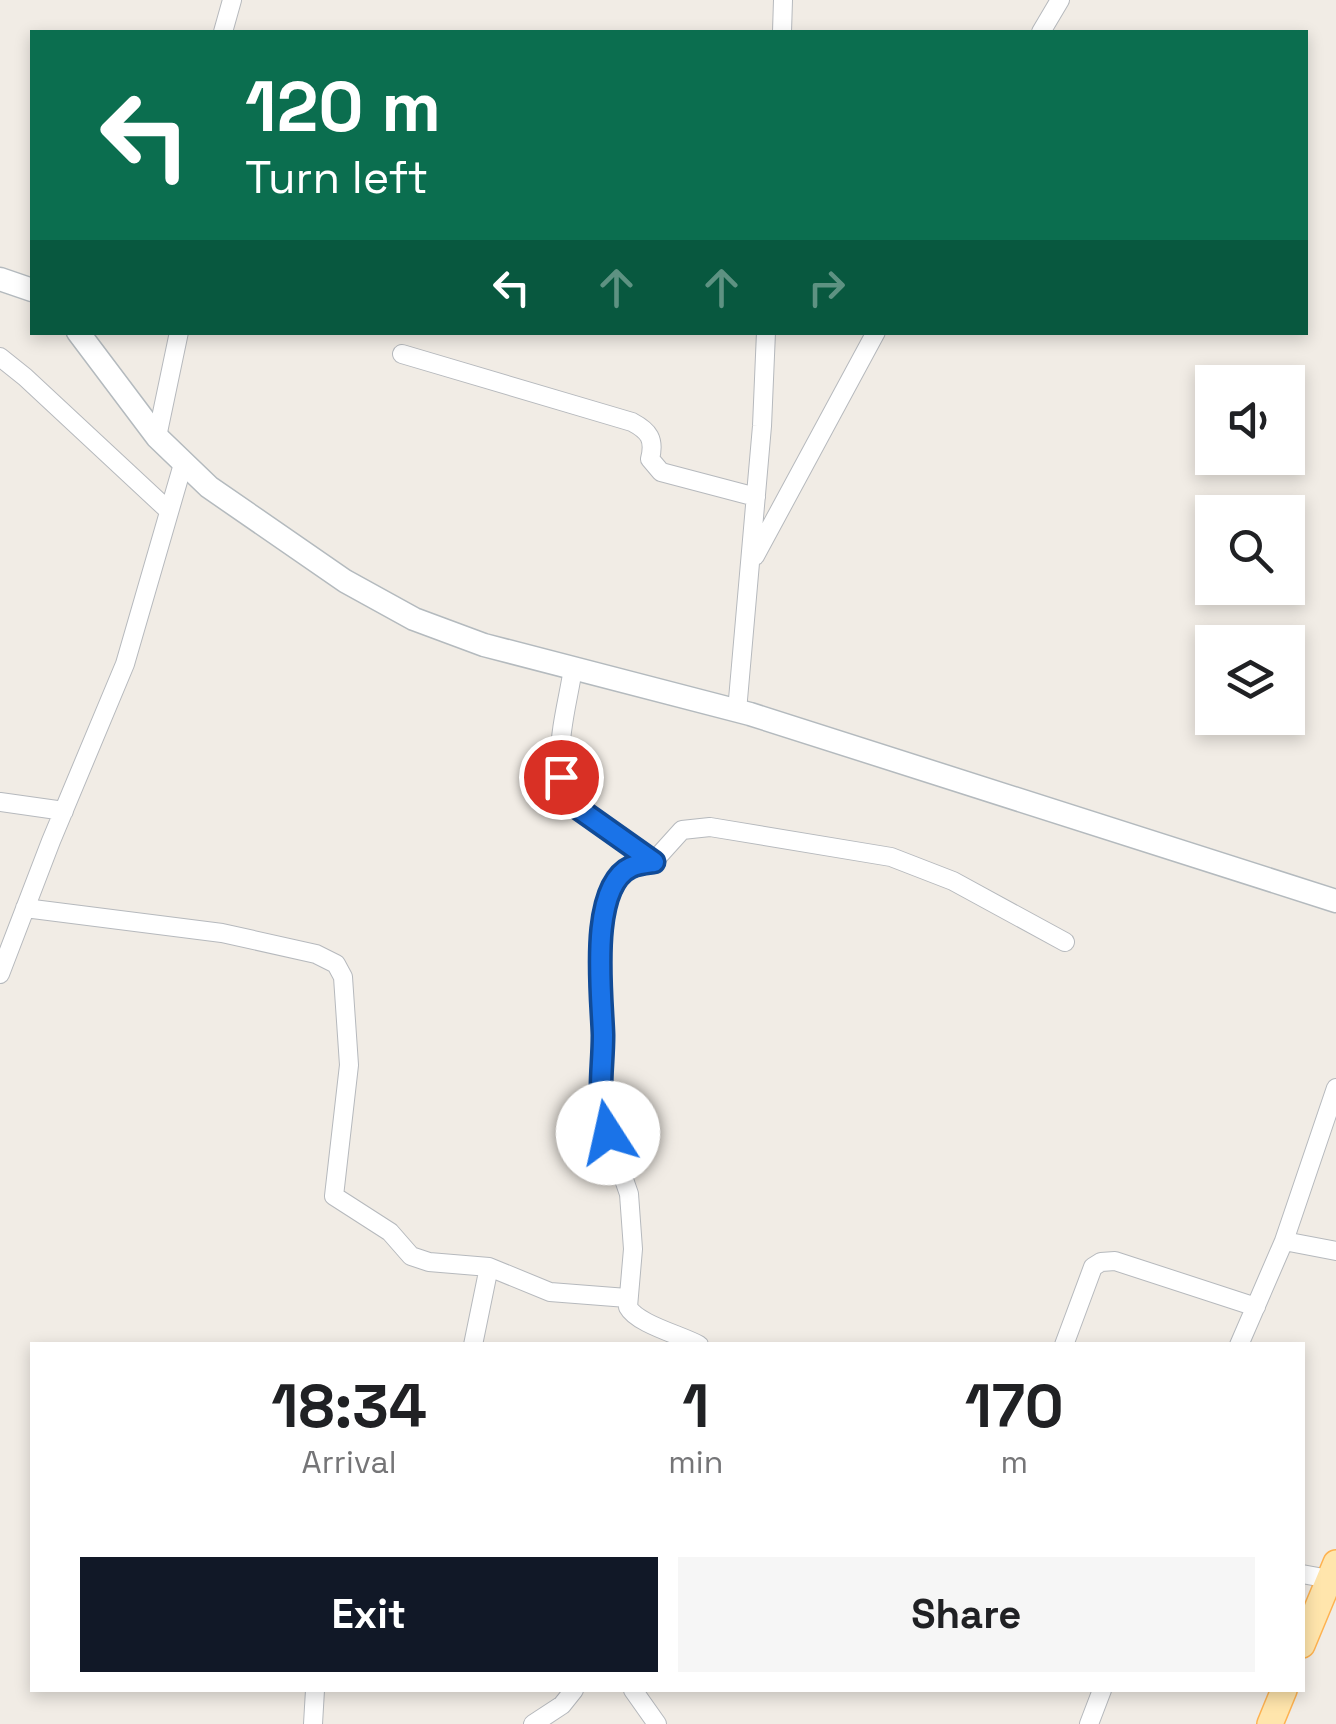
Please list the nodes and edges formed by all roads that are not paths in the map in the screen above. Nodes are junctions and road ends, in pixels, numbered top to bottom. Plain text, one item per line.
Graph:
1 (232, 0) edge
2 (783, 0) edge
3 (1060, 0) edge
4 (224, 30) edge
5 (782, 30) edge
6 (1042, 30) edge
7 (0, 279) edge
8 (30, 289) edge
9 (80, 335) edge
10 (178, 335) edge
11 (766, 335) edge
12 (874, 335) edge
13 (402, 354) dead end
14 (0, 357) edge
15 (157, 437) junction
16 (183, 464) junction
17 (756, 497) junction
18 (170, 511) junction
19 (750, 565) junction
20 (573, 668) junction
21 (737, 711) junction
22 (0, 802) edge
23 (64, 811) junction
24 (654, 862) junction
25 (1336, 901) edge
26 (25, 908) junction
27 (1065, 942) dead end
28 (0, 974) edge
29 (1336, 1088) edge
30 (1284, 1240) junction
31 (1336, 1250) edge
32 (489, 1267) junction
33 (627, 1298) junction
34 (1256, 1307) junction
35 (474, 1342) edge
36 (687, 1342) edge
37 (1065, 1342) edge
38 (1240, 1342) edge
39 (1333, 1571) edge
40 (1305, 1574) edge
41 (1305, 1637) edge
42 (315, 1692) edge
43 (571, 1692) edge
44 (634, 1692) edge
45 (1101, 1692) edge
46 (1283, 1692) edge
47 (313, 1724) edge
48 (533, 1724) edge
49 (657, 1724) edge
50 (1089, 1724) edge
51 (1270, 1724) edge

1 - 4 street
2 - 5 street
3 - 6 street
7 - 8 main road
9 - 15 main road
10 - 15 street
11 - 17 street
12 - 19 street
13 - 17 street
14 - 18 street
15 - 16 main road
16 - 18 street
16 - 20 main road
17 - 19 street
18 - 23 street
19 - 21 street
20 - 21 main road
20 - 24 street
21 - 25 main road
22 - 23 street
23 - 26 street
24 - 27 street
24 - 33 street
26 - 28 street
26 - 32 street
29 - 30 street
30 - 31 street
30 - 34 street
32 - 33 street
32 - 35 street
33 - 36 street
34 - 37 street
34 - 38 street
39 - 40 street
39 - 41 main road
42 - 47 street
43 - 48 street
44 - 49 street
45 - 50 street
46 - 51 main road

